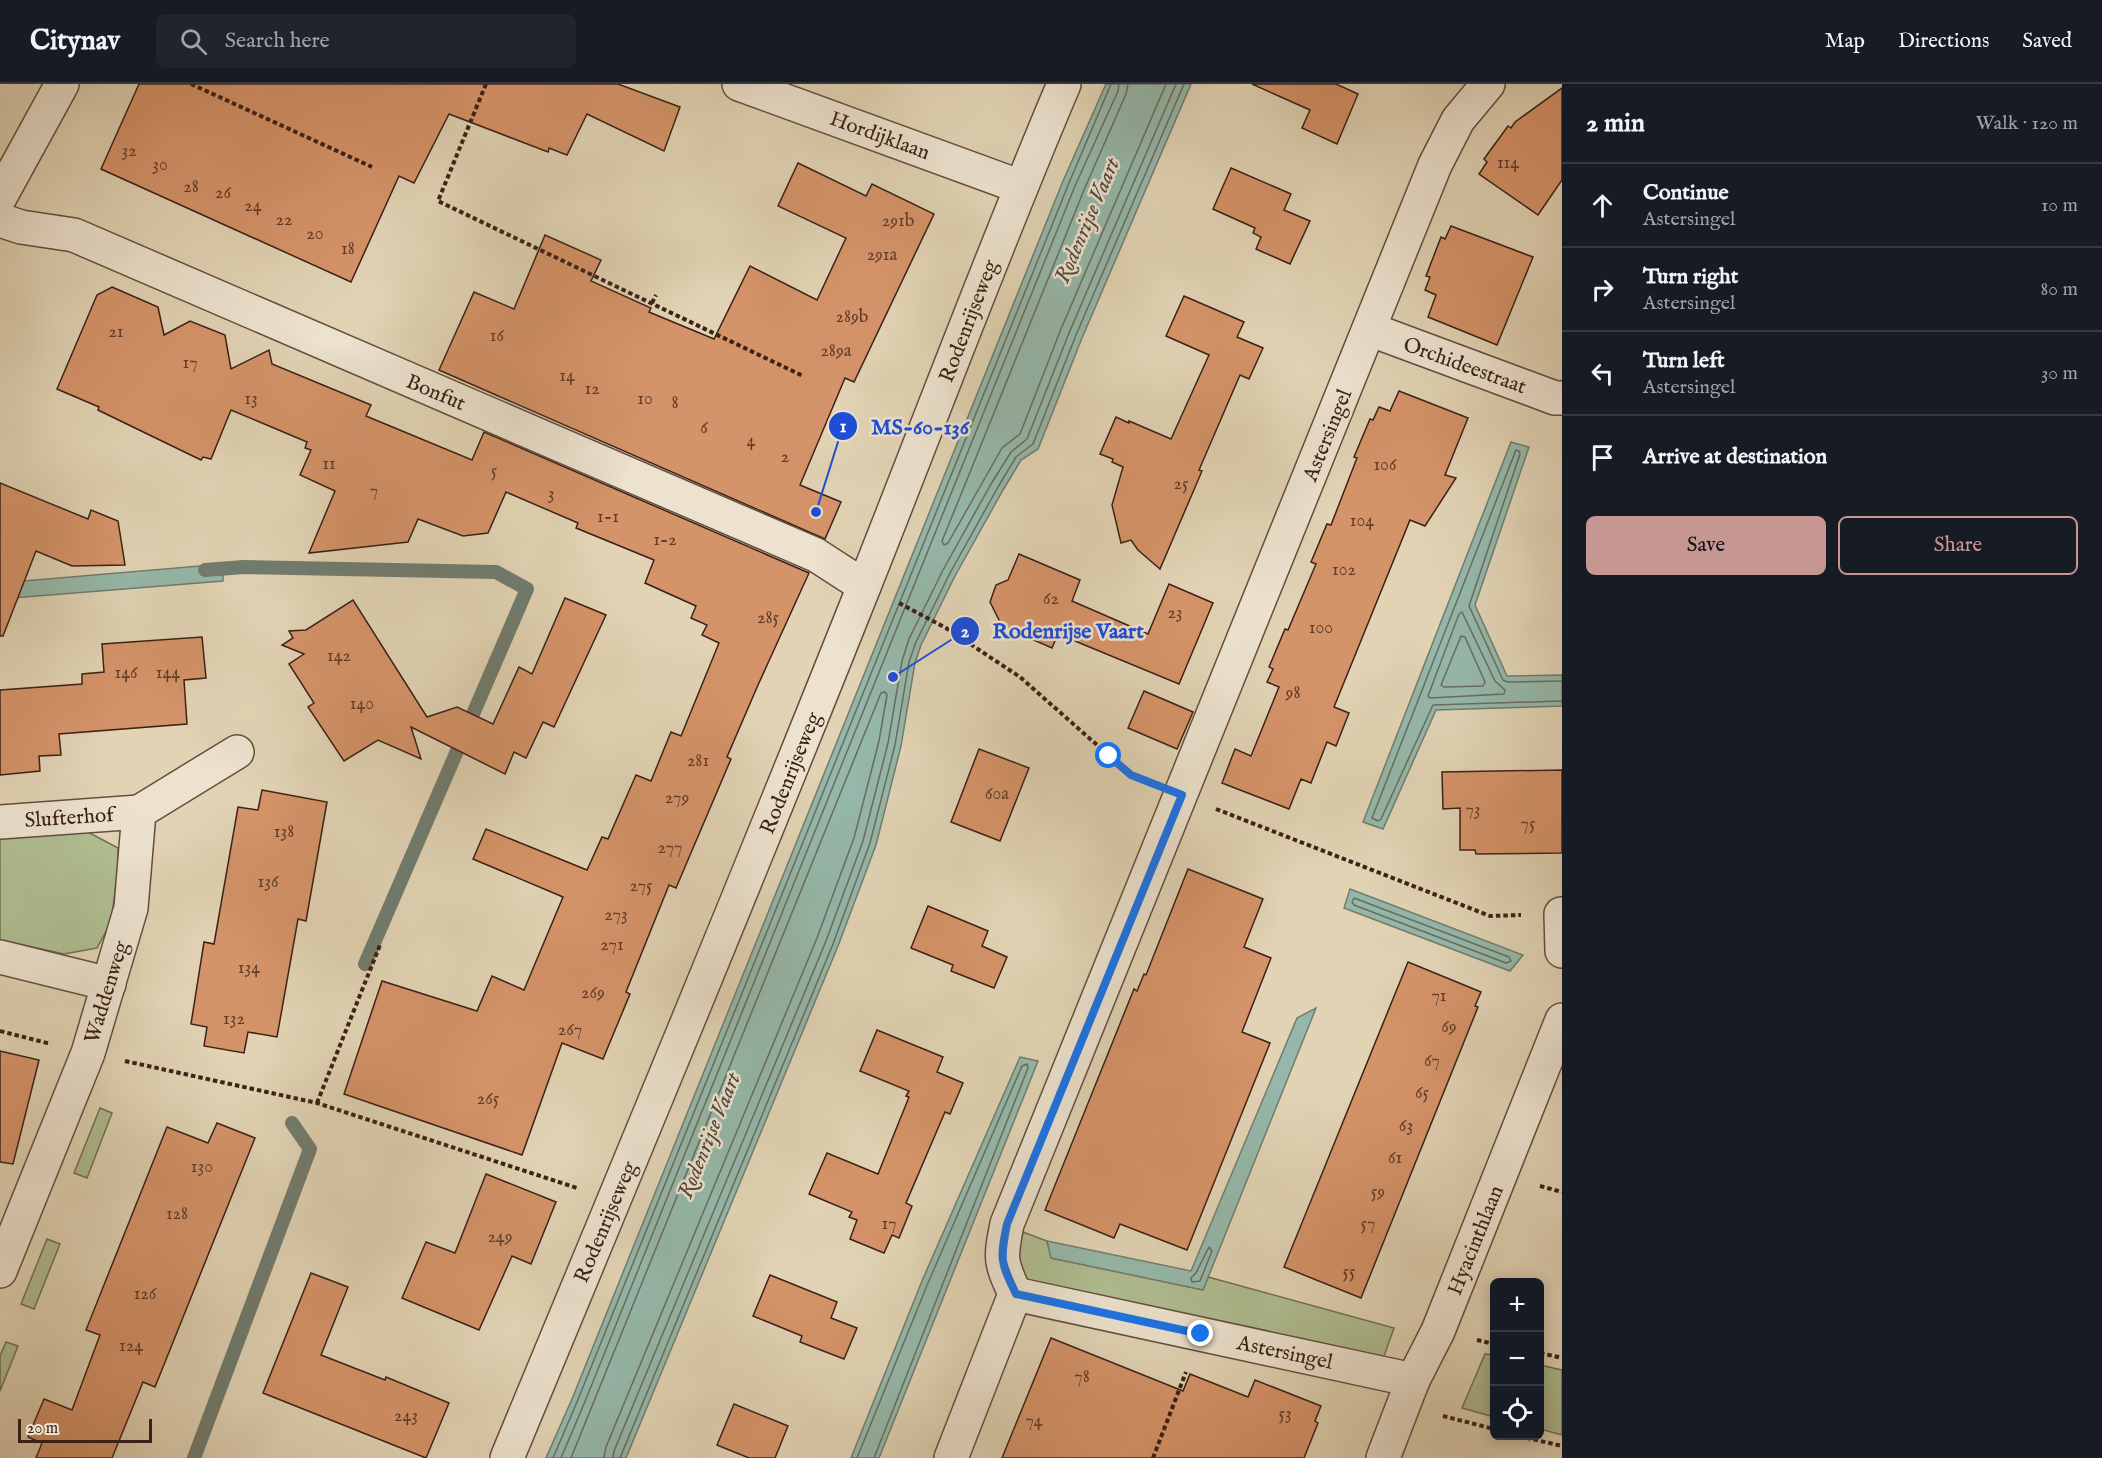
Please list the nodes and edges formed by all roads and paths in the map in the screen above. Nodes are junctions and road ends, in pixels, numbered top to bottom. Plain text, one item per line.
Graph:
1 (62, 84) edge
2 (191, 84) edge
3 (486, 84) edge
4 (739, 84) edge
5 (1064, 84) edge
6 (1488, 84) edge
7 (790, 92) edge
8 (372, 167) dead end
9 (1021, 187) junction
10 (0, 197) edge
11 (0, 220) edge
12 (656, 295) dead end
13 (652, 303) junction
14 (1369, 329) junction
15 (803, 376) dead end
16 (1562, 398) edge
17 (878, 592) junction
18 (237, 752) dead end
19 (1182, 795) junction
20 (139, 812) junction
21 (0, 822) edge
22 (1561, 914) edge
23 (380, 945) dead end
24 (1562, 951) edge
25 (0, 957) edge
26 (109, 984) junction
27 (1562, 1020) edge
28 (0, 1031) edge
29 (88, 1053) junction
30 (317, 1103) junction
31 (615, 1200) junction
32 (0, 1271) edge
33 (1016, 1294) junction
34 (1201, 1334) junction
35 (1544, 1354) edge
36 (1562, 1358) edge
37 (1408, 1393) junction
38 (1490, 1427) edge
39 (1536, 1440) edge
40 (1562, 1446) edge
41 (507, 1458) edge
42 (951, 1458) edge
43 (1153, 1458) edge
44 (1383, 1458) edge

1 - 10 street
2 - 8 path
3 - 13 path
4 - 7 street, Hordijklaan
5 - 9 street, Rodenrijseweg
6 - 14 street, Astersingel
7 - 9 street, Hordijklaan
9 - 17 street, Rodenrijseweg
11 - 17 street, Bonfut
12 - 13 path
13 - 15 path
14 - 16 street, Orchideestraat
14 - 19 street, Astersingel
17 - 19 path
17 - 31 street, Rodenrijseweg
18 - 20 street
19 - 22 path
19 - 33 street, Astersingel
20 - 21 street, Slufterhof
20 - 26 street, Waddenweg
22 - 24 street
23 - 30 path
25 - 26 street
26 - 29 street, Waddenweg
27 - 37 street, Hyacinthlaan
28 - 29 path
29 - 30 path
29 - 32 street, Waddenweg
30 - 31 path
31 - 41 street, Rodenrijseweg
33 - 34 street, Astersingel
33 - 42 street
34 - 37 street, Astersingel
34 - 43 path
35 - 36 path
37 - 38 path
37 - 44 street, Hyacinthlaan
39 - 40 path

